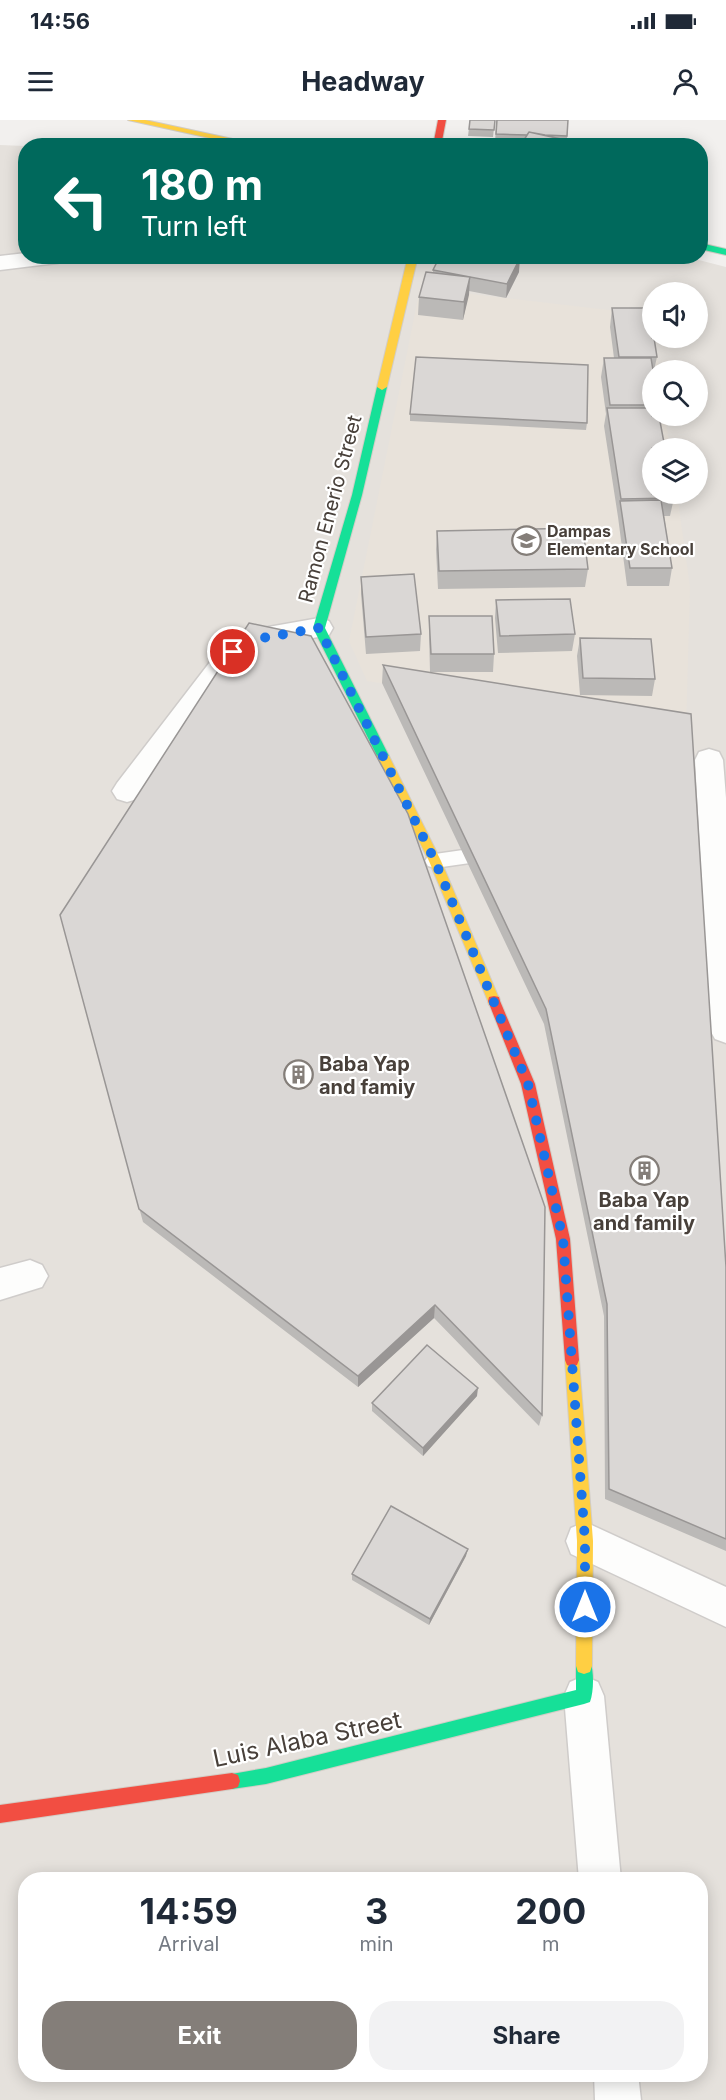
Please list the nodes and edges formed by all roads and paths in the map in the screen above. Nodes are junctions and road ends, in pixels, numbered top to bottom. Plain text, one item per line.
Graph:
1 (132, 120) edge
2 (442, 120) edge
3 (210, 138) edge
4 (439, 138) edge
5 (708, 248) edge
6 (726, 252) edge
7 (18, 261) edge
8 (0, 263) edge
9 (411, 264) edge
10 (319, 628) junction
11 (709, 760) dead end
12 (127, 791) dead end
13 (513, 852) edge
14 (435, 861) junction
15 (726, 1030) edge
16 (585, 1541) junction
17 (726, 1607) edge
18 (584, 1696) junction
19 (0, 1814) edge
20 (599, 1872) edge
21 (617, 2082) edge
22 (618, 2100) edge

1 - 3 street
2 - 4 street
5 - 6 street
7 - 8 street
9 - 10 street, Ramon Enerio Street
10 - 12 street
10 - 14 street, Ramon Enerio Street
11 - 15 street
13 - 14 lane
14 - 16 street, Ramon Enerio Street
16 - 17 street
16 - 18 street, Ramon Enerio Street
18 - 19 street, Luis Alaba Street
18 - 20 street
21 - 22 street

